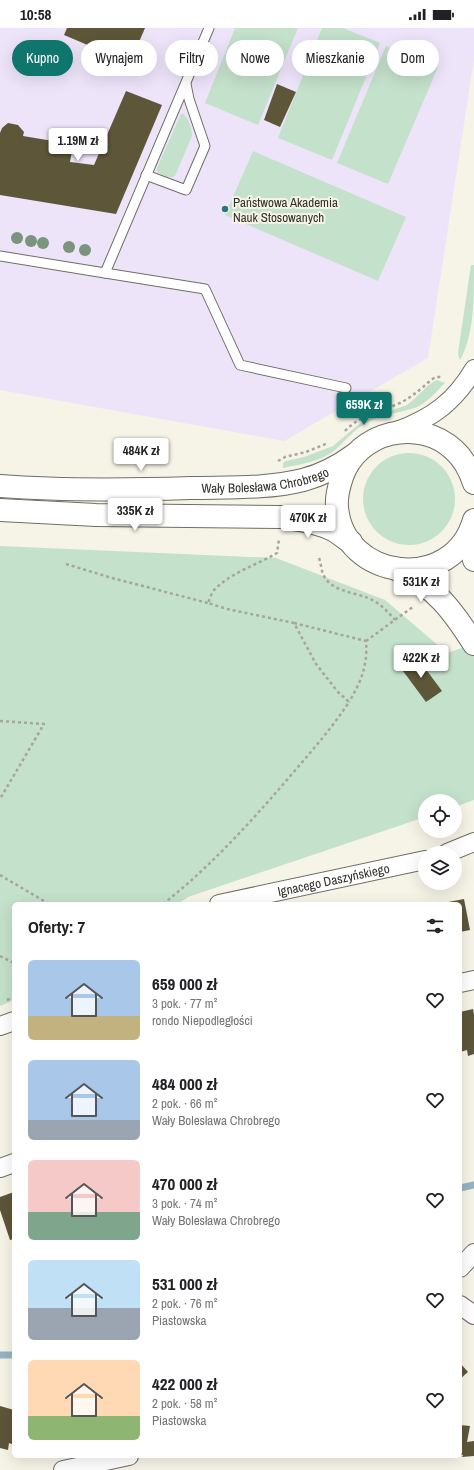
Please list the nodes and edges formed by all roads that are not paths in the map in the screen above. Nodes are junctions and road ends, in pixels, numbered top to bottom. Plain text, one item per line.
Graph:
1 (209, 28) edge
2 (186, 84) junction
3 (146, 175) junction
4 (0, 256) edge
5 (105, 273) junction
6 (474, 369) edge
7 (346, 388) dead end
8 (392, 433) junction
9 (356, 453) junction
10 (474, 484) edge
11 (0, 486) edge
12 (0, 510) edge
13 (473, 523) edge
14 (351, 542) junction
15 (474, 560) edge
16 (397, 570) junction
17 (474, 644) edge
18 (474, 842) edge
19 (462, 847) edge
20 (474, 849) edge
21 (462, 852) edge
22 (418, 861) edge
23 (228, 902) edge
24 (474, 980) edge
25 (462, 983) edge
26 (12, 1022) edge
27 (0, 1026) edge
28 (12, 1164) edge
29 (0, 1168) edge
30 (474, 1253) edge
31 (462, 1266) edge
32 (462, 1306) edge
33 (474, 1315) edge
34 (120, 1458) edge
35 (63, 1470) edge

1 - 2 lane
2 - 3 lane
2 - 3 lane
3 - 5 lane
4 - 5 lane
5 - 7 lane
6 - 8 street
8 - 9 main road, Wały Bolesława Chrobrego
8 - 10 main road, Wały Bolesława Chrobrego
9 - 11 main road, Wały Bolesława Chrobrego
9 - 14 main road
12 - 14 main road
13 - 15 main road
13 - 16 main road
14 - 16 main road
16 - 17 main road
18 - 19 street
20 - 21 street
22 - 23 street, Ignacego Daszyńskiego
24 - 25 street
26 - 27 street
28 - 29 street
30 - 31 street
32 - 33 street
34 - 35 street

